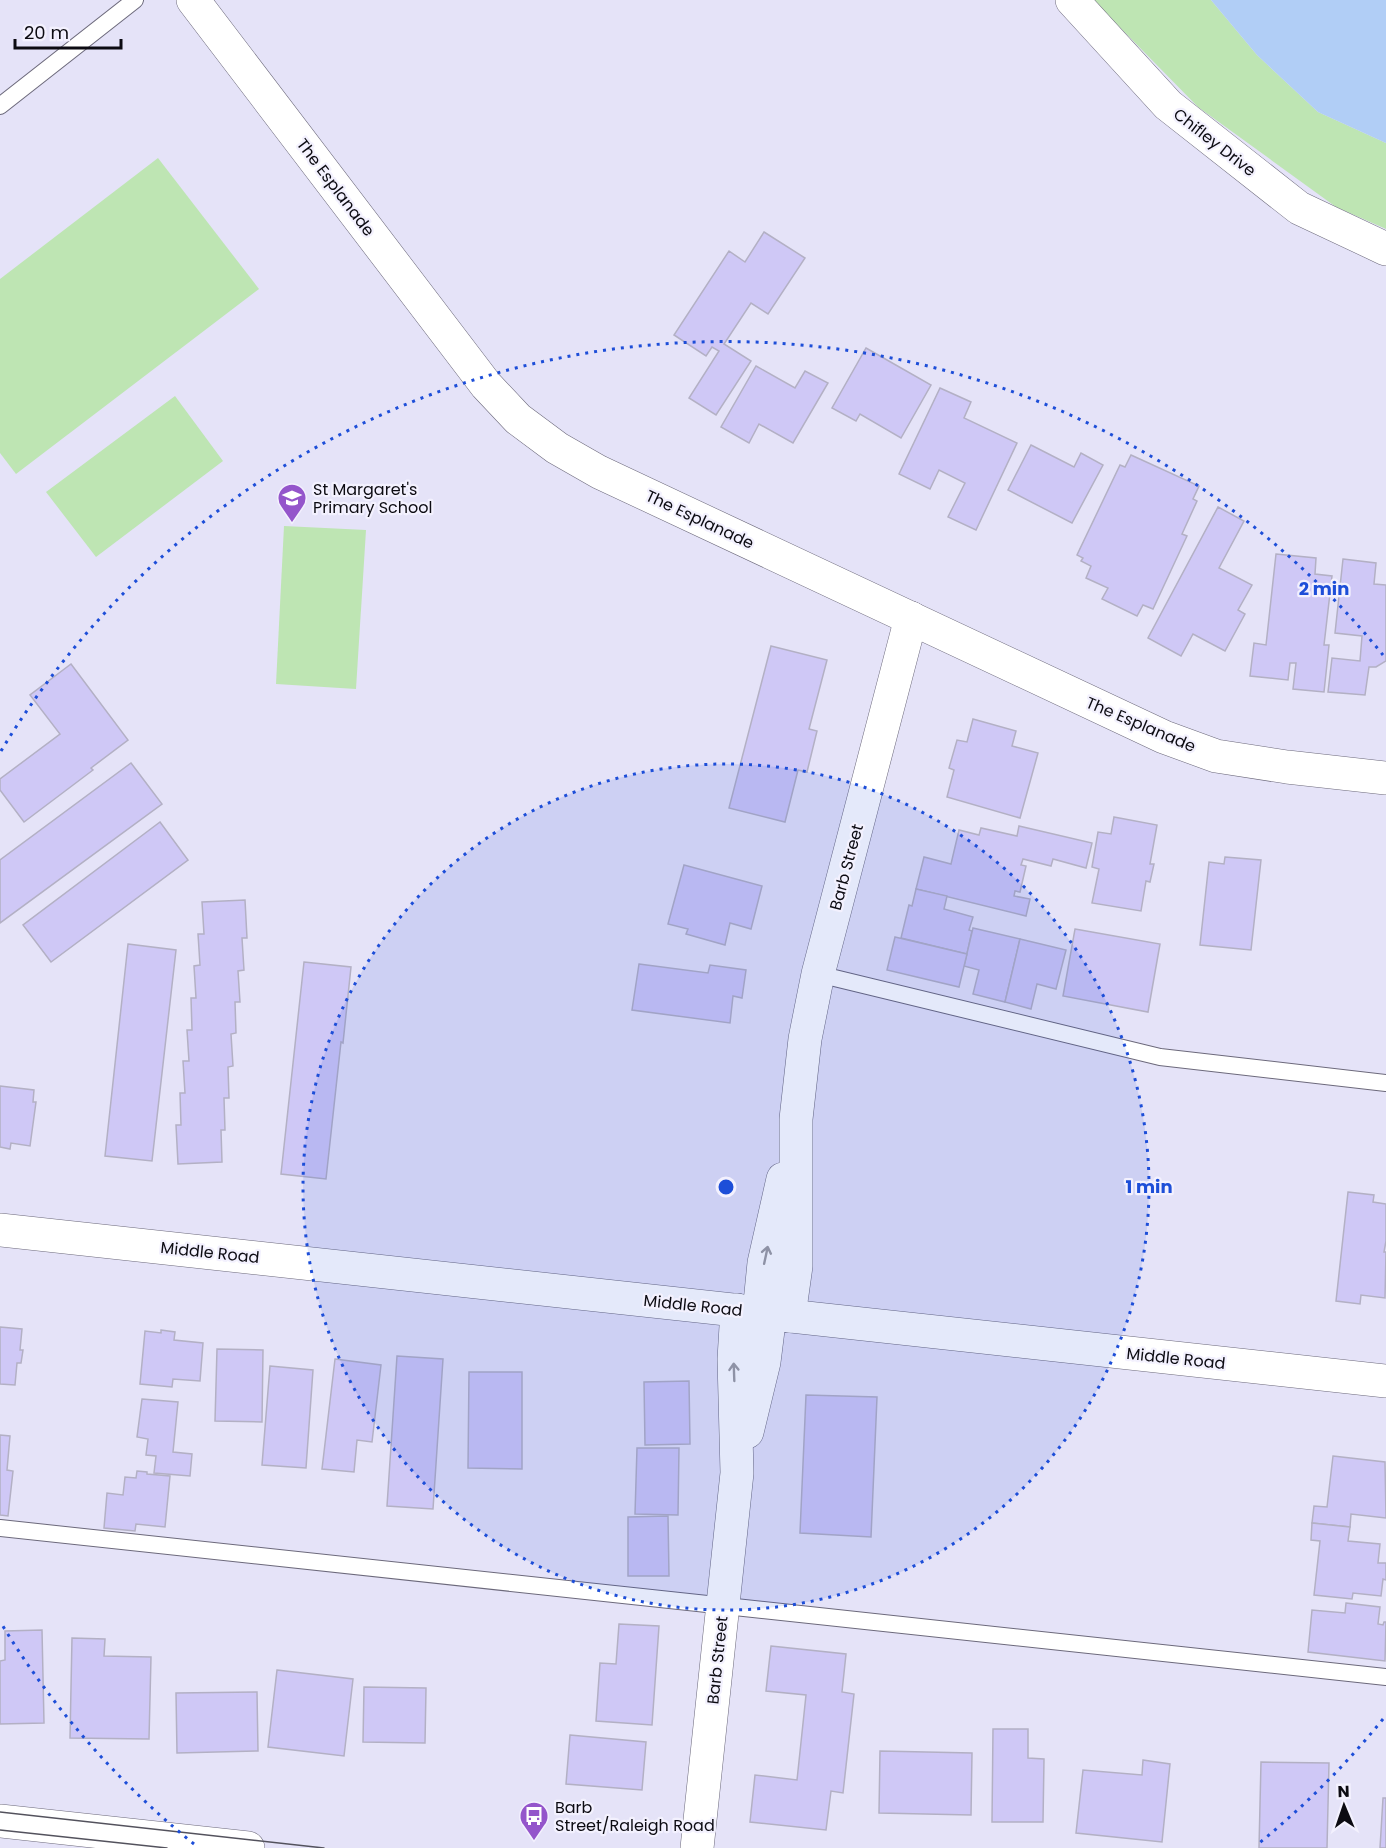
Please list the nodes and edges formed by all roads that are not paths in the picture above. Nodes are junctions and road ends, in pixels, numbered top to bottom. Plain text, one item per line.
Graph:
1 (135, 0) edge
2 (193, 0) edge
3 (1072, 0) edge
4 (0, 106) edge
5 (1386, 249) edge
6 (911, 618) junction
7 (1386, 778) edge
8 (818, 974) junction
9 (1386, 1083) edge
10 (0, 1230) edge
11 (764, 1313) junction
12 (1386, 1380) edge
13 (0, 1528) edge
14 (723, 1606) junction
15 (1386, 1677) edge
16 (0, 1821) edge
17 (248, 1848) edge
18 (697, 1848) edge

1 - 4 lane
2 - 6 street, The Esplanade
3 - 5 street, Chifley Drive
6 - 7 street, The Esplanade
6 - 8 street, Barb Street
8 - 9 lane
8 - 11 street, Barb Street
10 - 11 street, Middle Road
11 - 12 street, Middle Road
11 - 14 street, Barb Street
13 - 14 lane
14 - 15 lane
14 - 18 street, Barb Street
16 - 17 street

